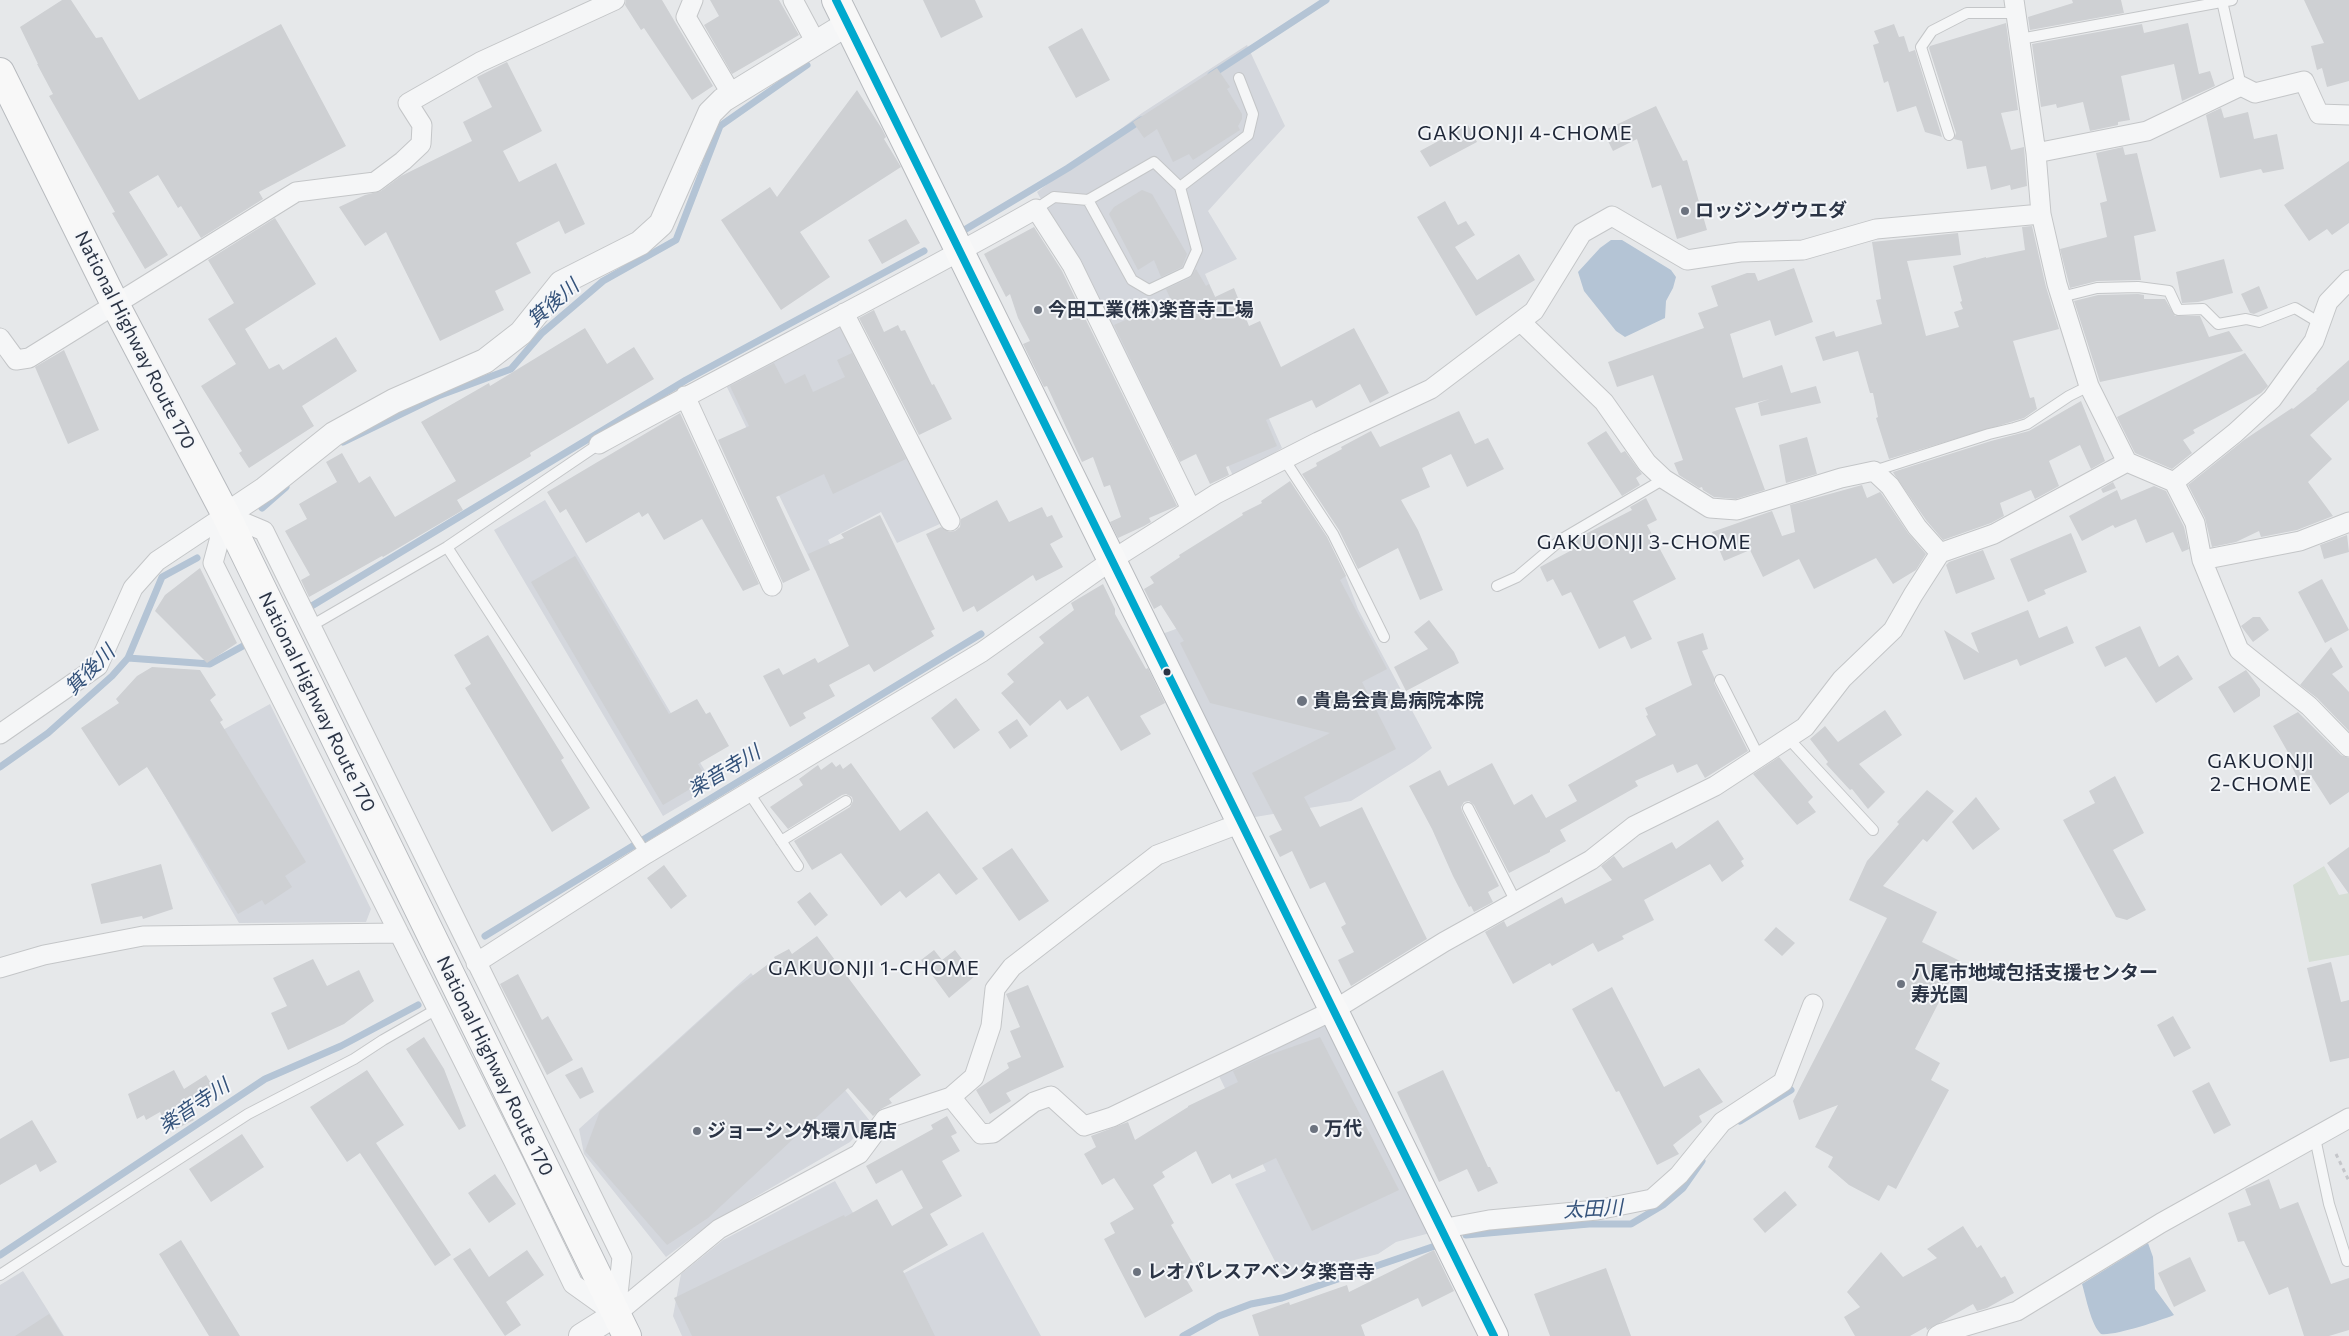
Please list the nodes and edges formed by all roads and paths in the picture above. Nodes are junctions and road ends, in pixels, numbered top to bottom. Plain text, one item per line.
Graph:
1 (615, 0) edge
2 (693, 0) edge
3 (793, 0) edge
4 (2227, 1) edge
5 (2016, 7) edge
6 (842, 12) edge
7 (2020, 39) junction
8 (816, 43) junction
9 (0, 72) edge
10 (1239, 78) dead end
11 (2241, 86) junction
12 (732, 96) junction
13 (2349, 115) edge
14 (1949, 135) dead end
15 (2036, 153) junction
16 (1180, 187) junction
17 (1088, 200) junction
18 (1036, 209) junction
19 (2041, 214) junction
20 (960, 252) junction
21 (2349, 280) edge
22 (2061, 297) junction
23 (116, 306) junction
24 (844, 313) junction
25 (1521, 322) junction
26 (2320, 323) junction
27 (0, 338) edge
28 (2089, 386) junction
29 (686, 396) junction
30 (599, 444) joint
31 (1284, 459) junction
32 (2127, 462) junction
33 (1874, 471) junction
34 (1664, 479) junction
35 (2174, 482) junction
36 (1191, 509) junction
37 (226, 515) junction
38 (950, 521) dead end
39 (2349, 522) edge
40 (447, 547) junction
41 (1940, 553) junction
42 (1112, 560) junction
43 (2202, 560) junction
44 (772, 586) dead end
45 (1497, 586) dead end
46 (310, 626) junction
47 (1384, 637) dead end
48 (1720, 680) dead end
49 (0, 734) edge
50 (1788, 738) junction
51 (2348, 745) edge
52 (1759, 757) junction
53 (749, 793) junction
54 (846, 801) dead end
55 (1468, 808) dead end
56 (1241, 822) junction
57 (1873, 830) dead end
58 (781, 842) junction
59 (643, 850) junction
60 (798, 866) dead end
61 (1516, 902) junction
62 (399, 934) junction
63 (476, 962) junction
64 (0, 968) edge
65 (1813, 1004) dead end
66 (437, 1009) junction
67 (1334, 1010) junction
68 (951, 1097) junction
69 (2349, 1118) edge
70 (2315, 1138) junction
71 (1442, 1229) junction
72 (2347, 1261) dead end
73 (0, 1275) edge
74 (621, 1325) edge
75 (581, 1336) edge
76 (1494, 1336) edge
77 (1938, 1336) edge

1 - 23 street
2 - 12 street
3 - 8 street
4 - 7 lane
4 - 11 lane
5 - 7 street
5 - 14 lane
6 - 8 street
6 - 20 highway
7 - 15 street
8 - 12 street
9 - 23 highway, National Highway Route 170
10 - 16 lane
11 - 13 street
11 - 15 street
12 - 37 street
15 - 19 street
16 - 17 lane
16 - 17 lane
17 - 18 lane
18 - 20 street
18 - 36 street
19 - 22 street
19 - 25 street
20 - 24 street
20 - 42 highway
21 - 26 street
22 - 26 lane
22 - 28 street
23 - 27 street
23 - 37 highway, National Highway Route 170
24 - 29 street
24 - 38 street
25 - 31 street
25 - 34 street
26 - 35 street
28 - 32 street
28 - 33 lane
29 - 30 street
29 - 44 street
30 - 40 lane
31 - 36 street
31 - 47 lane
32 - 35 street
32 - 41 street
33 - 34 street
33 - 41 street
34 - 45 lane
35 - 43 street
36 - 42 street
37 - 46 street
37 - 49 street
37 - 62 street
37 - 74 highway, National Highway Route 170
39 - 43 street
40 - 46 lane
40 - 59 lane
41 - 50 street
42 - 53 street
42 - 56 highway
43 - 51 street
46 - 63 street
48 - 52 lane
50 - 52 street
50 - 57 lane
52 - 61 street
53 - 58 lane
53 - 59 street
54 - 58 lane
55 - 61 lane
56 - 67 highway
56 - 68 street
58 - 60 lane
59 - 63 street
61 - 67 street
62 - 64 street
62 - 66 street
63 - 74 street
65 - 71 street
66 - 73 lane
66 - 74 street
67 - 68 street
67 - 71 highway
68 - 74 street
69 - 70 street
70 - 72 lane
70 - 77 street
71 - 76 highway
74 - 75 street

